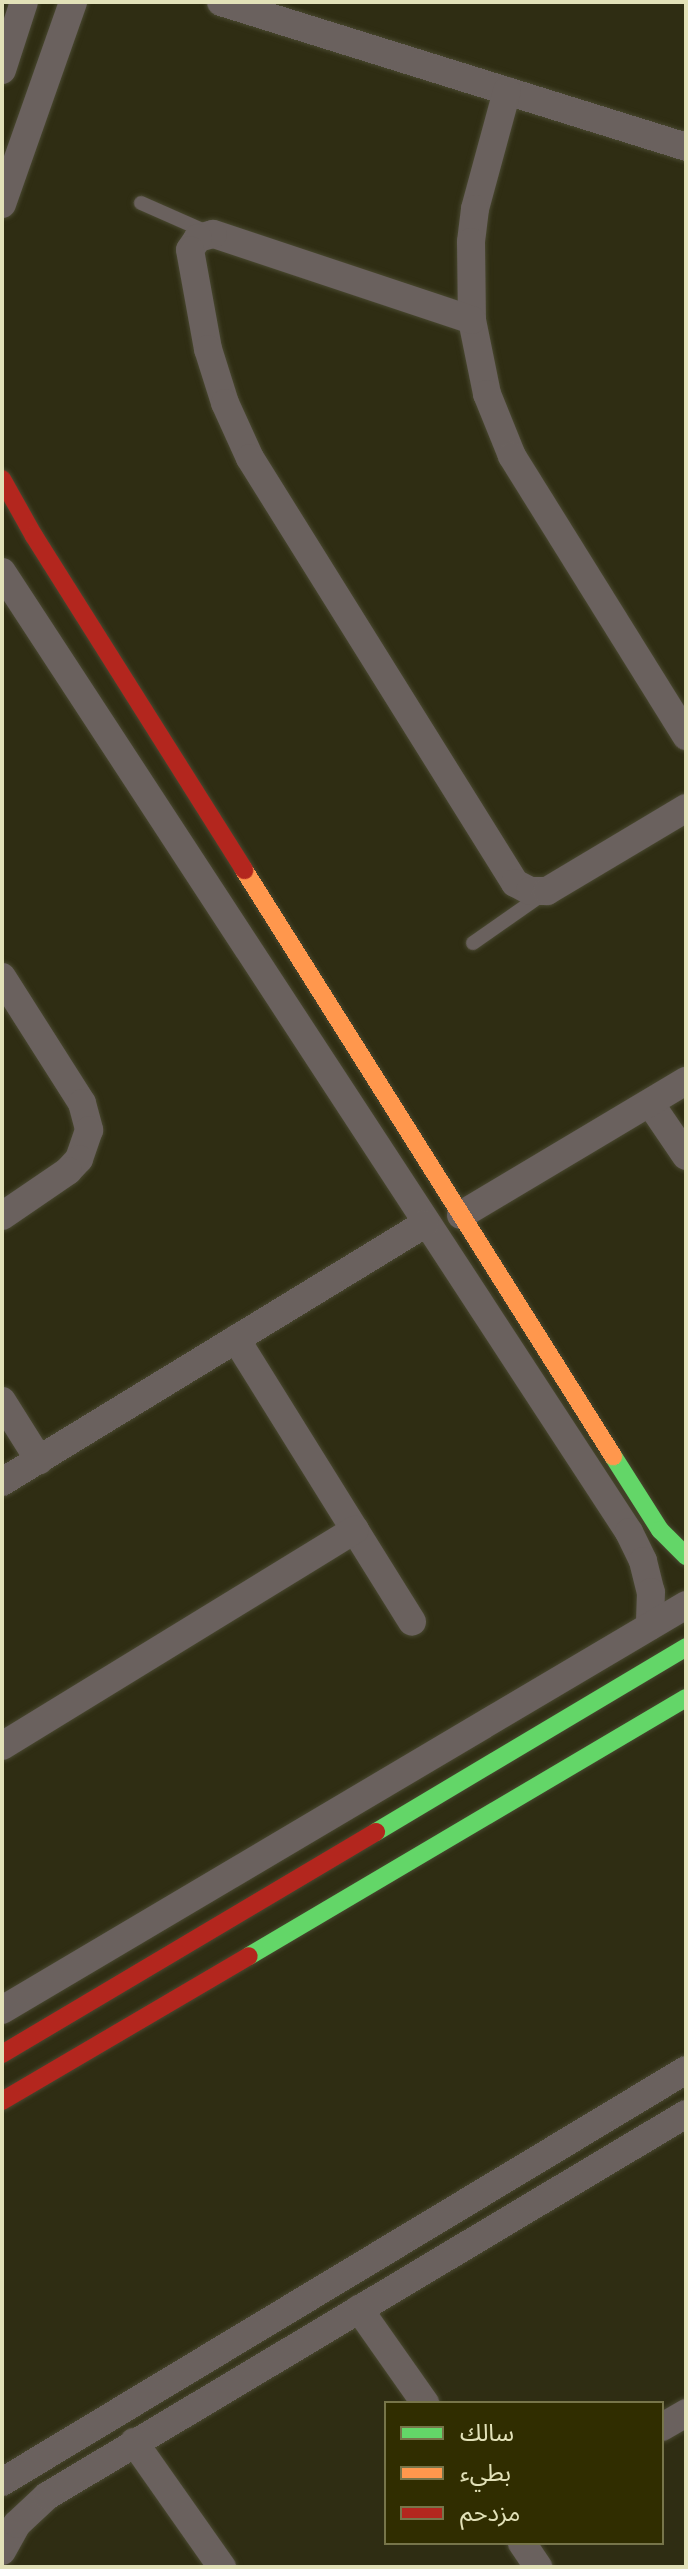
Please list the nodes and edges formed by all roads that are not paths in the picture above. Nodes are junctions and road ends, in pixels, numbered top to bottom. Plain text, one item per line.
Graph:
1 (24, 2) edge
2 (73, 2) edge
3 (221, 2) edge
4 (292, 12) edge
5 (2, 70) edge
6 (507, 91) junction
7 (686, 147) edge
8 (141, 203) dead end
9 (2, 204) edge
10 (213, 234) junction
11 (472, 320) junction
12 (2, 479) edge
13 (2, 572) edge
14 (686, 736) edge
15 (686, 808) edge
16 (547, 891) junction
17 (473, 943) dead end
18 (2, 977) edge
19 (686, 1081) edge
20 (650, 1103) junction
21 (686, 1156) edge
22 (461, 1215) junction
23 (2, 1216) edge
24 (425, 1224) junction
25 (236, 1339) junction
26 (2, 1401) edge
27 (39, 1460) junction
28 (2, 1482) edge
29 (355, 1530) junction
30 (686, 1556) edge
31 (686, 1605) edge
32 (412, 1622) dead end
33 (650, 1626) junction
34 (686, 1647) edge
35 (686, 1698) edge
36 (2, 1746) edge
37 (2, 2010) edge
38 (2, 2054) edge
39 (686, 2070) edge
40 (2, 2101) edge
41 (686, 2114) edge
42 (359, 2309) junction
43 (424, 2401) edge
44 (686, 2413) edge
45 (664, 2426) edge
46 (134, 2442) junction
47 (2, 2482) edge
48 (523, 2545) edge
49 (2, 2551) edge
50 (222, 2567) edge
51 (538, 2567) edge

1 - 5 street
2 - 9 street
3 - 4 street
4 - 6 street
6 - 7 street
6 - 11 street
8 - 10 lane
10 - 11 street
10 - 16 street
11 - 14 street
12 - 22 street
13 - 24 street
15 - 16 street
16 - 17 lane
18 - 23 street
19 - 20 street
20 - 21 street
20 - 22 street
22 - 30 street
24 - 25 street
24 - 33 street
25 - 27 street
25 - 29 street
26 - 27 street
27 - 28 street
29 - 32 street
29 - 36 street
31 - 33 street
33 - 37 street
34 - 38 street
35 - 40 street
39 - 47 street
41 - 42 street
42 - 43 street
42 - 46 street
44 - 45 street
46 - 49 street
46 - 50 street
48 - 51 street

